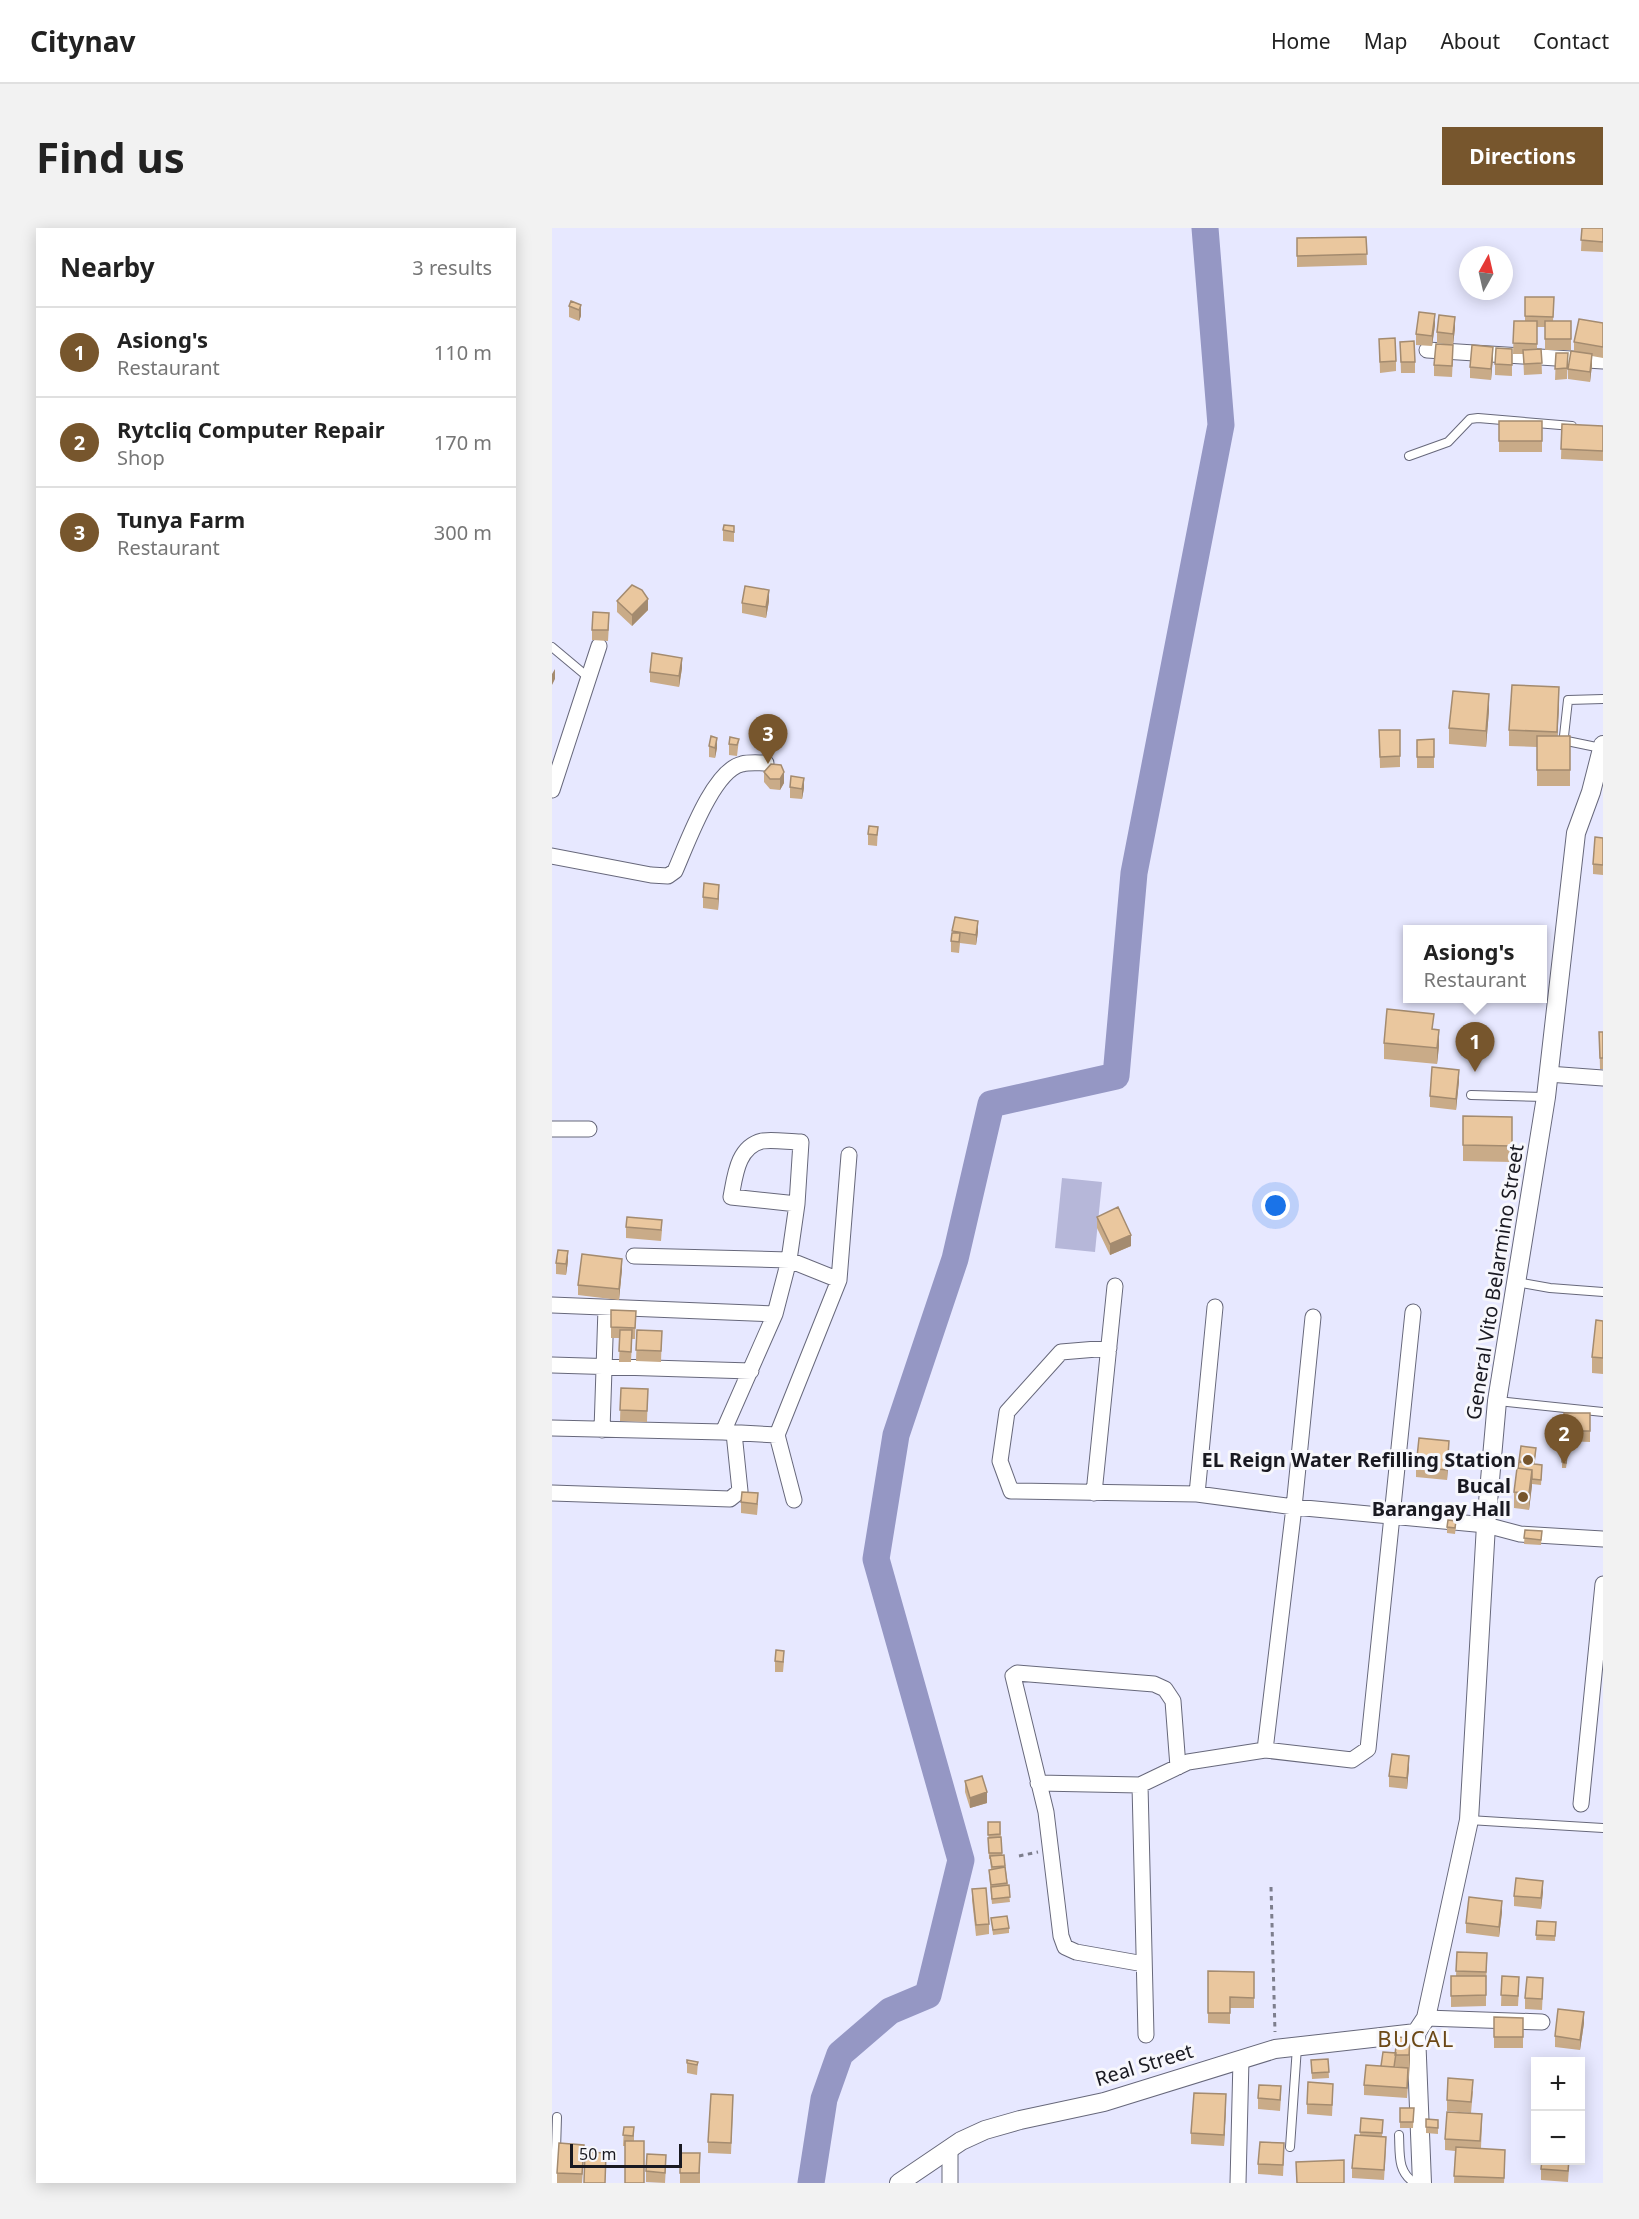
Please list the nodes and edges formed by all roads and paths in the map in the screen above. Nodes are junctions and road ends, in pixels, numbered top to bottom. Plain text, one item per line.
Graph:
1 (1427, 350) dead end
2 (1603, 361) edge
3 (1580, 426) edge
4 (1409, 456) dead end
5 (599, 646) dead end
6 (552, 647) edge
7 (589, 678) junction
8 (1603, 699) edge
9 (1603, 747) edge
10 (766, 763) dead end
11 (552, 790) edge
12 (552, 856) edge
13 (1548, 1074) junction
14 (1603, 1078) edge
15 (1471, 1095) dead end
16 (1546, 1097) junction
17 (552, 1129) edge
18 (589, 1129) dead end
19 (849, 1155) dead end
20 (798, 1204) junction
21 (634, 1256) dead end
22 (789, 1260) junction
23 (839, 1280) junction
24 (1516, 1282) junction
25 (1115, 1286) dead end
26 (1603, 1292) edge
27 (552, 1305) edge
28 (1215, 1307) dead end
29 (606, 1308) junction
30 (1413, 1312) dead end
31 (775, 1314) junction
32 (1313, 1317) dead end
33 (1109, 1348) junction
34 (552, 1365) edge
35 (604, 1368) junction
36 (752, 1371) junction
37 (1497, 1401) junction
38 (1603, 1412) edge
39 (552, 1428) edge
40 (602, 1430) junction
41 (729, 1433) junction
42 (777, 1435) junction
43 (552, 1493) edge
44 (1094, 1493) junction
45 (1197, 1494) junction
46 (794, 1500) dead end
47 (1294, 1507) junction
48 (1392, 1515) junction
49 (1486, 1525) junction
50 (1603, 1539) edge
51 (1603, 1584) edge
52 (1265, 1750) junction
53 (1178, 1767) junction
54 (1038, 1783) junction
55 (1140, 1785) junction
56 (1581, 1804) dead end
57 (1469, 1820) junction
58 (1603, 1828) edge
59 (1271, 1887) dead end
60 (1144, 1964) junction
61 (1542, 2022) dead end
62 (1421, 2025) junction
63 (1146, 2035) dead end
64 (1296, 2048) junction
65 (1275, 2049) junction
66 (1241, 2059) junction
67 (557, 2117) dead end
68 (1399, 2135) dead end
69 (1290, 2147) dead end
70 (950, 2149) junction
71 (555, 2183) edge
72 (899, 2183) edge
73 (950, 2183) edge
74 (1238, 2183) edge
75 (1415, 2183) edge
76 (1422, 2183) edge

1 - 2 street
3 - 4 lane
5 - 7 street
6 - 7 lane
7 - 11 street
8 - 9 lane
9 - 13 street, General Vito Belarmino Street
10 - 12 street
13 - 14 street
13 - 16 street, General Vito Belarmino Street
15 - 16 lane
16 - 24 street, General Vito Belarmino Street
17 - 18 street
19 - 23 street
20 - 20 street
20 - 22 street
21 - 22 street
22 - 23 street
22 - 31 street
23 - 42 street
24 - 26 lane
24 - 37 street, General Vito Belarmino Street
25 - 33 street
27 - 29 street
28 - 45 street
29 - 31 street
29 - 35 street
30 - 48 street
31 - 36 street
32 - 47 street
33 - 44 street
33 - 44 street
34 - 35 street
35 - 36 street
35 - 40 street
36 - 41 street
37 - 38 lane
37 - 49 street, General Vito Belarmino Street
39 - 40 street
40 - 41 street
41 - 42 street
41 - 43 street
42 - 46 street
44 - 45 street
45 - 47 street
47 - 48 street
47 - 52 street
48 - 49 street
48 - 52 street
49 - 50 street
49 - 57 street, General Vito Belarmino Street
51 - 56 street
52 - 53 street
53 - 54 street
53 - 55 street
54 - 55 street
54 - 60 street
55 - 60 street
57 - 58 lane
57 - 62 street, General Vito Belarmino Street
59 - 65 path
60 - 63 street
61 - 62 street
62 - 64 street, Real Street
62 - 76 street, General Vito Belarmino Street
64 - 65 street, Real Street
64 - 69 lane
65 - 66 street, Real Street
66 - 70 street, Real Street
66 - 74 street
67 - 71 lane
68 - 75 lane
70 - 72 street, Real Street
70 - 73 street

